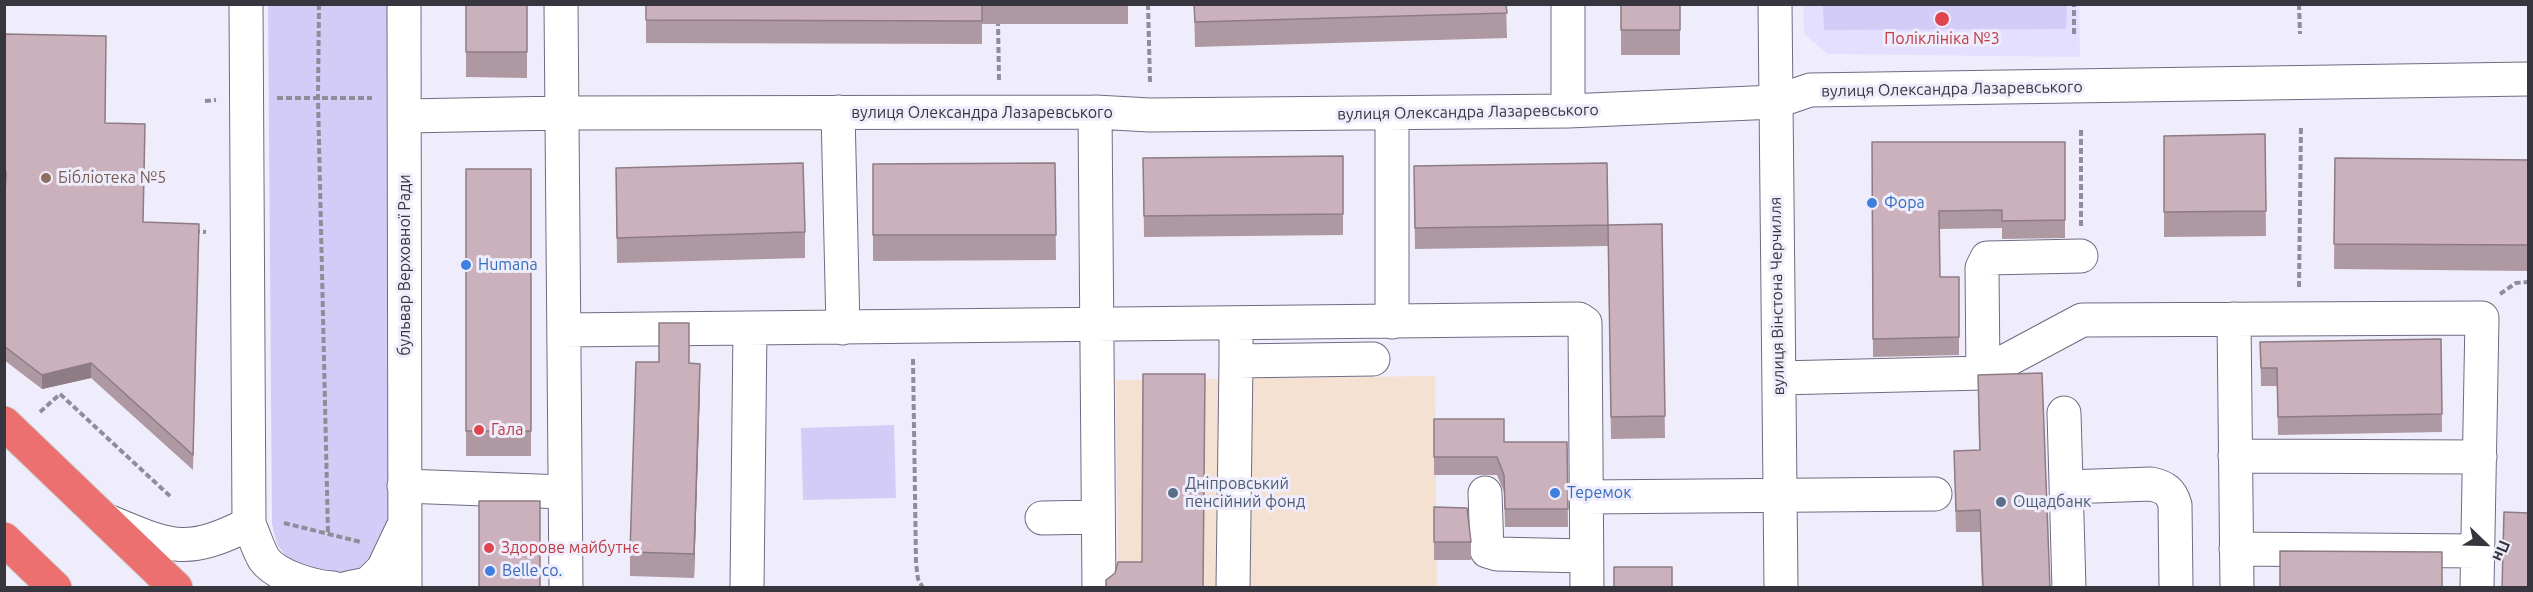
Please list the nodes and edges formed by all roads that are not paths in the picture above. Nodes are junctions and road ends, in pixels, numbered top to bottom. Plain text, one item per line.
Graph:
1 (246, 4) edge
2 (404, 4) edge
3 (561, 4) edge
4 (1569, 4) edge
5 (1775, 4) edge
6 (2529, 80) edge
7 (1774, 102) junction
8 (406, 107) junction
9 (1568, 111) junction
10 (838, 112) junction
11 (1095, 112) junction
12 (561, 113) junction
13 (1392, 113) junction
14 (2081, 256) dead end
15 (2234, 319) junction
16 (1392, 322) junction
17 (1097, 325) junction
18 (1236, 325) junction
19 (750, 328) junction
20 (843, 328) junction
21 (564, 330) junction
22 (1373, 359) dead end
23 (1236, 361) junction
24 (1983, 373) junction
25 (1779, 378) junction
26 (2064, 413) dead end
27 (4, 423) edge
28 (2235, 456) junction
29 (2480, 457) junction
30 (404, 486) junction
31 (2067, 487) junction
32 (564, 492) junction
33 (1485, 493) dead end
34 (1935, 494) dead end
35 (1780, 496) junction
36 (1586, 497) junction
37 (1098, 517) junction
38 (1042, 518) dead end
39 (110, 522) junction
40 (249, 524) junction
41 (404, 525) junction
42 (4, 538) edge
43 (2236, 549) junction
44 (2478, 551) junction
45 (1587, 572) edge
46 (2176, 586) dead end
47 (55, 588) edge
48 (176, 588) edge
49 (333, 588) edge
50 (348, 588) edge
51 (405, 588) edge
52 (566, 588) edge
53 (747, 588) edge
54 (1099, 588) edge
55 (1233, 588) edge
56 (1781, 588) edge
57 (2069, 588) edge
58 (2237, 588) edge
59 (2477, 588) edge

1 - 40 street
2 - 8 street, бульвар Верховної Ради
3 - 12 street
4 - 9 street
5 - 7 street, вулиця Вінстона Черчилля
6 - 7 street, вулиця Олександра Лазаревського
7 - 9 street, вулиця Олександра Лазаревського
7 - 25 street, вулиця Вінстона Черчилля
8 - 12 street, вулиця Олександра Лазаревського
8 - 30 street, бульвар Верховної Ради
9 - 13 street, вулиця Олександра Лазаревського
10 - 11 street, вулиця Олександра Лазаревського
10 - 12 street, вулиця Олександра Лазаревського
10 - 20 street
11 - 13 street, вулиця Олександра Лазаревського
11 - 17 street
12 - 21 street
13 - 16 street
14 - 24 street
15 - 24 street
15 - 28 street
15 - 29 street
16 - 18 street
16 - 36 street
17 - 18 street
17 - 20 street
17 - 37 street
18 - 23 street
19 - 20 street
19 - 21 street
19 - 53 street
21 - 32 street
22 - 23 street
23 - 55 street
24 - 25 street
25 - 35 street, вулиця Вінстона Черчилля
26 - 31 street
27 - 39 highway
28 - 29 street
28 - 43 street
29 - 44 street
30 - 32 street
30 - 41 street, бульвар Верховної Ради
31 - 46 street
31 - 57 street
32 - 52 street
33 - 45 street
34 - 35 street
35 - 36 street
35 - 56 street, вулиця Вінстона Черчилля
36 - 45 street
37 - 38 street
37 - 54 street
39 - 40 street
39 - 48 highway
40 - 49 street
41 - 50 street, бульвар Верховної Ради
41 - 51 street, бульвар Верховної Ради
42 - 47 highway
43 - 44 street
43 - 58 street
44 - 59 street

